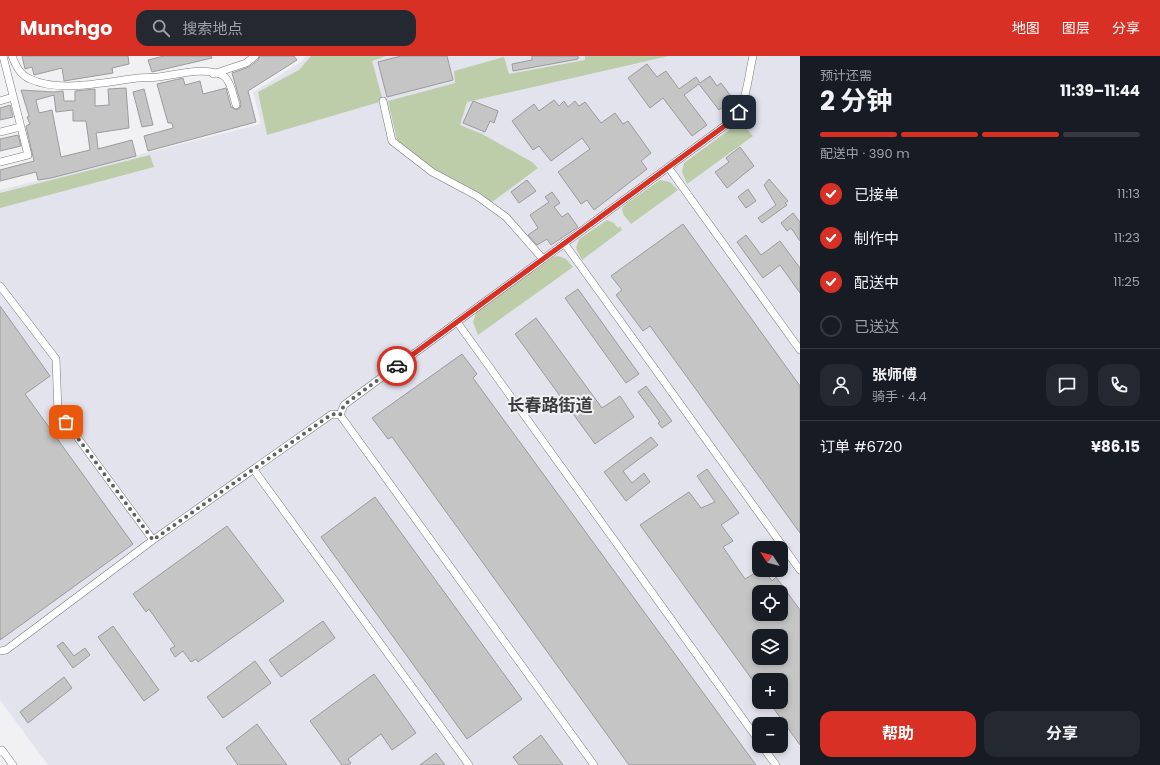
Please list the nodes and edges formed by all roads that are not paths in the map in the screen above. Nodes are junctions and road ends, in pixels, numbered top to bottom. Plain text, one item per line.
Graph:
1 (3, 56) edge
2 (12, 56) edge
3 (255, 56) edge
4 (753, 56) edge
5 (2, 66) edge
6 (213, 74) junction
7 (13, 97) junction
8 (0, 101) edge
9 (383, 101) dead end
10 (236, 105) dead end
11 (20, 127) junction
12 (0, 132) edge
13 (0, 162) edge
14 (668, 167) junction
15 (564, 243) junction
16 (543, 259) junction
17 (0, 286) edge
18 (457, 322) junction
19 (800, 350) edge
20 (340, 415) junction
21 (254, 470) junction
22 (153, 540) junction
23 (800, 570) edge
24 (0, 651) edge
25 (752, 731) edge
26 (0, 752) edge
27 (767, 753) edge
28 (12, 765) edge
29 (469, 765) edge
30 (594, 765) edge
31 (776, 765) edge

1 - 5 lane
2 - 6 lane
3 - 6 lane
4 - 14 lane
5 - 7 lane
6 - 10 lane
7 - 8 lane
7 - 11 lane
9 - 16 lane
11 - 12 lane
11 - 13 lane
14 - 15 lane
14 - 19 lane
15 - 16 lane
15 - 23 lane
16 - 18 lane
17 - 22 lane
18 - 20 lane
18 - 25 lane
20 - 21 lane
20 - 30 lane
21 - 22 lane
21 - 29 lane
22 - 24 lane
26 - 28 lane
27 - 31 lane

